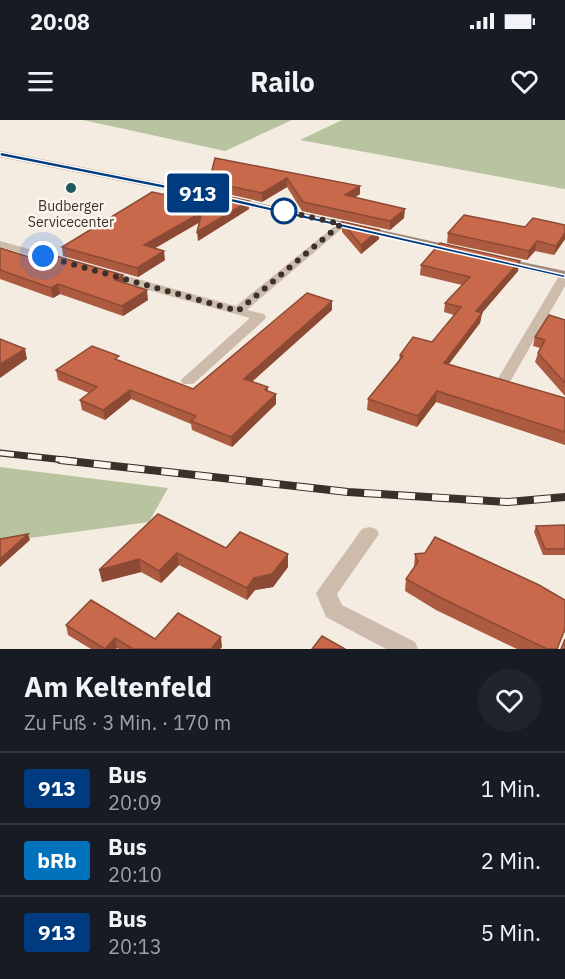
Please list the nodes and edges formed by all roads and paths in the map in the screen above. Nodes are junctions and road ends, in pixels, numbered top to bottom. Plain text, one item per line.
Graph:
1 (0, 154) edge
2 (341, 224) junction
3 (0, 244) edge
4 (467, 252) edge
5 (489, 258) edge
6 (565, 275) edge
7 (238, 311) junction
8 (504, 380) edge
9 (188, 381) dead end
10 (369, 534) dead end
11 (407, 649) edge

1 - 2 main road
2 - 4 main road
2 - 7 street
3 - 7 street
5 - 6 main road
6 - 8 street
7 - 9 street
10 - 11 street

